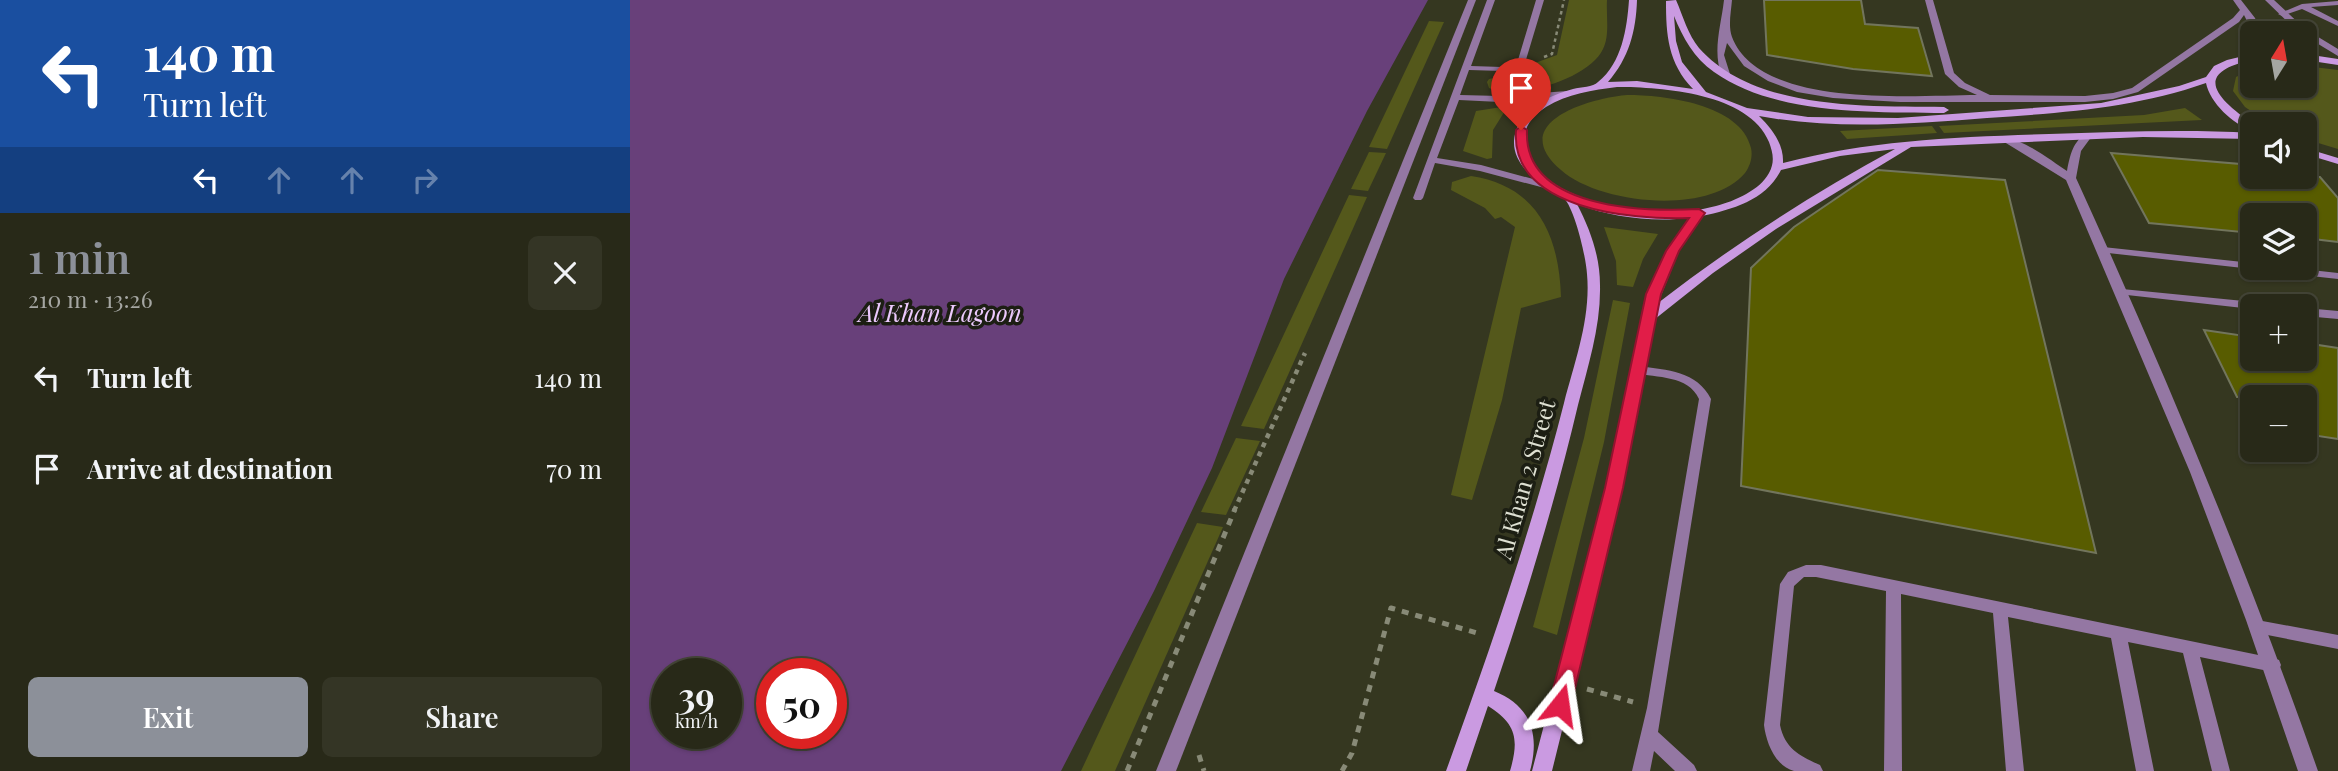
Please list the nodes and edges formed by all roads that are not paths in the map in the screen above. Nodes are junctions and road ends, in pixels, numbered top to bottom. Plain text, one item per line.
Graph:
1 (1472, 0) edge
2 (1491, 0) edge
3 (1539, 0) edge
4 (1633, 0) edge
5 (1671, 0) edge
6 (1728, 0) edge
7 (1929, 0) edge
8 (2236, 0) edge
9 (2269, 0) edge
10 (2302, 3) edge
11 (2338, 3) edge
12 (2323, 4) joint
13 (2245, 9) junction
14 (2282, 14) junction
15 (2251, 21) edge
16 (2338, 24) edge
17 (1726, 26) junction
18 (2338, 52) edge
19 (2317, 59) edge
20 (2240, 60) edge
21 (2338, 62) edge
22 (1466, 68) junction
23 (1726, 74) junction
24 (1950, 74) junction
25 (2209, 79) junction
26 (1600, 86) junction
27 (1567, 94) junction
28 (1703, 94) junction
29 (1455, 97) junction
30 (1928, 98) junction
31 (1996, 98) junction
32 (1743, 111) junction
33 (2016, 114) junction
34 (2240, 119) edge
35 (2087, 136) junction
36 (2240, 136) edge
37 (2006, 140) junction
38 (1914, 143) junction
39 (2317, 155) edge
40 (1432, 160) junction
41 (2335, 162) edge
42 (1777, 168) junction
43 (2071, 178) junction
44 (1552, 187) junction
45 (1568, 195) junction
46 (1418, 198) dead end
47 (1699, 213) junction
48 (2103, 250) junction
49 (2240, 265) edge
50 (2317, 274) edge
51 (2338, 276) edge
52 (2122, 292) junction
53 (2240, 305) edge
54 (2317, 313) edge
55 (2338, 315) edge
56 (1647, 319) junction
57 (1639, 370) junction
58 (1894, 586) junction
59 (2000, 608) junction
60 (2257, 627) junction
61 (2118, 632) junction
62 (2338, 642) edge
63 (2190, 648) junction
64 (2273, 665) junction
65 (1483, 695) junction
66 (1649, 735) junction
67 (1166, 771) edge
68 (1456, 771) edge
69 (1520, 771) edge
70 (1542, 771) edge
71 (1641, 771) edge
72 (1688, 771) edge
73 (1814, 771) edge
74 (1893, 771) edge
75 (2015, 771) edge
76 (2145, 771) edge
77 (2221, 771) edge
78 (2308, 771) edge

1 - 67 street
2 - 22 lane
3 - 22 lane
4 - 26 main road
5 - 23 main road
5 - 28 main road
6 - 17 street
7 - 24 street
8 - 13 street
9 - 14 street
10 - 12 lane
10 - 14 lane
10 - 16 lane
11 - 12 lane
13 - 15 street
13 - 31 street
14 - 18 street
17 - 23 street
17 - 30 street
19 - 21 main road
20 - 25 main road
22 - 29 lane
23 - 33 main road
24 - 30 street
24 - 31 street
25 - 33 main road
25 - 34 main road
26 - 27 main road
26 - 28 main road
27 - 29 lane
27 - 44 main road
28 - 32 main road
29 - 40 lane
30 - 31 street
32 - 33 main road
32 - 42 main road
35 - 36 main road
35 - 37 main road
35 - 43 street
37 - 38 main road
37 - 43 street
38 - 42 main road
38 - 56 main road
39 - 41 main road
40 - 44 lane
40 - 46 lane
42 - 47 main road
43 - 48 street
44 - 45 main road
45 - 47 main road
45 - 65 main road, Al Khan 2 Street
47 - 56 main road
48 - 49 lane
48 - 52 street
50 - 51 lane
52 - 53 lane
52 - 60 street
54 - 55 lane
56 - 57 main road
57 - 66 lane
57 - 70 main road
58 - 59 lane
58 - 73 lane
58 - 74 lane
59 - 61 lane
59 - 75 lane
60 - 62 lane
60 - 64 street
61 - 63 lane
61 - 76 lane
63 - 64 lane
63 - 77 lane
64 - 78 street
65 - 68 main road, Al Khan 2 Street
65 - 69 main road
66 - 71 lane
66 - 72 lane

